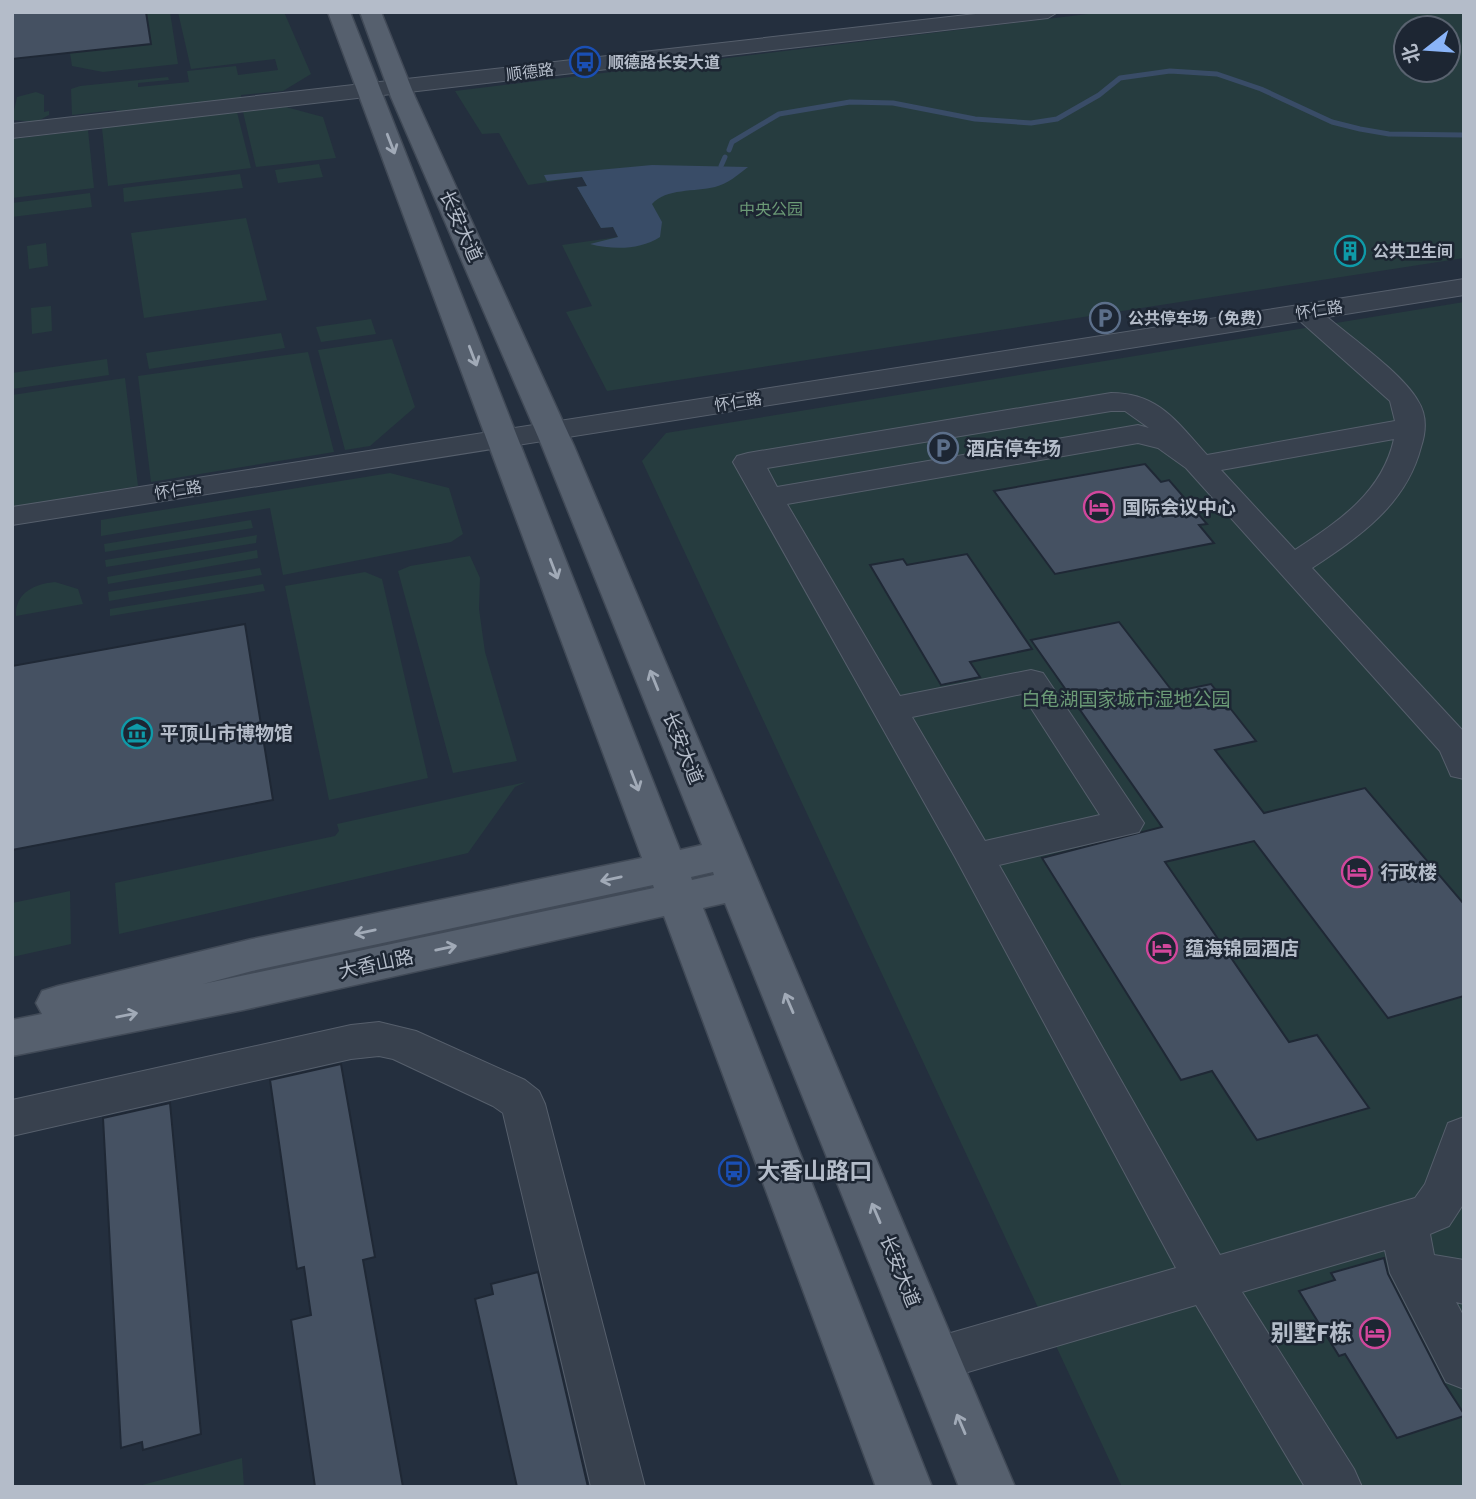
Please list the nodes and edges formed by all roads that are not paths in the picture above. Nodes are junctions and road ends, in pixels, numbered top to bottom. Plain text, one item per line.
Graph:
1 (339, 12) edge
2 (370, 12) edge
3 (1048, 12) edge
4 (384, 89) junction
5 (12, 131) edge
6 (1464, 287) edge
7 (1306, 312) junction
8 (1410, 428) junction
9 (551, 431) junction
10 (504, 438) junction
11 (1201, 465) junction
12 (768, 498) junction
13 (12, 516) edge
14 (1292, 566) junction
15 (891, 709) junction
16 (1464, 766) edge
17 (975, 857) junction
18 (732, 870) junction
19 (672, 882) junction
20 (12, 1013) edge
21 (12, 1038) edge
22 (12, 1118) edge
23 (1464, 1136) edge
24 (1405, 1224) junction
25 (1414, 1273) junction
26 (1207, 1279) junction
27 (1464, 1282) edge
28 (934, 1359) junction
29 (1464, 1366) edge
30 (618, 1487) edge
31 (904, 1487) edge
32 (988, 1487) edge
33 (1335, 1487) edge

1 - 4 main road, 长安大道
2 - 4 main road, 长安大道
3 - 4 street, 顺德路
4 - 5 street, 顺德路
4 - 9 main road, 长安大道
4 -> 10 main road, 长安大道
6 - 7 street, 怀仁路
7 - 8 street
7 - 9 street, 怀仁路
8 - 11 street
8 - 14 street
9 - 10 street, 怀仁路
18 -> 9 main road, 长安大道
10 - 13 street, 怀仁路
10 -> 19 main road, 长安大道
11 - 12 street
11 - 12 street
11 - 14 street
12 - 15 street
14 - 16 street
15 - 17 street
15 - 17 street
17 - 26 street
18 - 19 main road, 大香山路
28 -> 18 main road, 长安大道
19 -> 20 main road, 大香山路
21 -> 19 main road, 大香山路
19 - 31 main road, 长安大道
22 - 30 street
23 - 24 street
24 - 25 street
24 - 26 street
25 - 27 street
25 - 29 street
26 - 28 street
26 - 33 street
32 -> 28 main road, 长安大道

